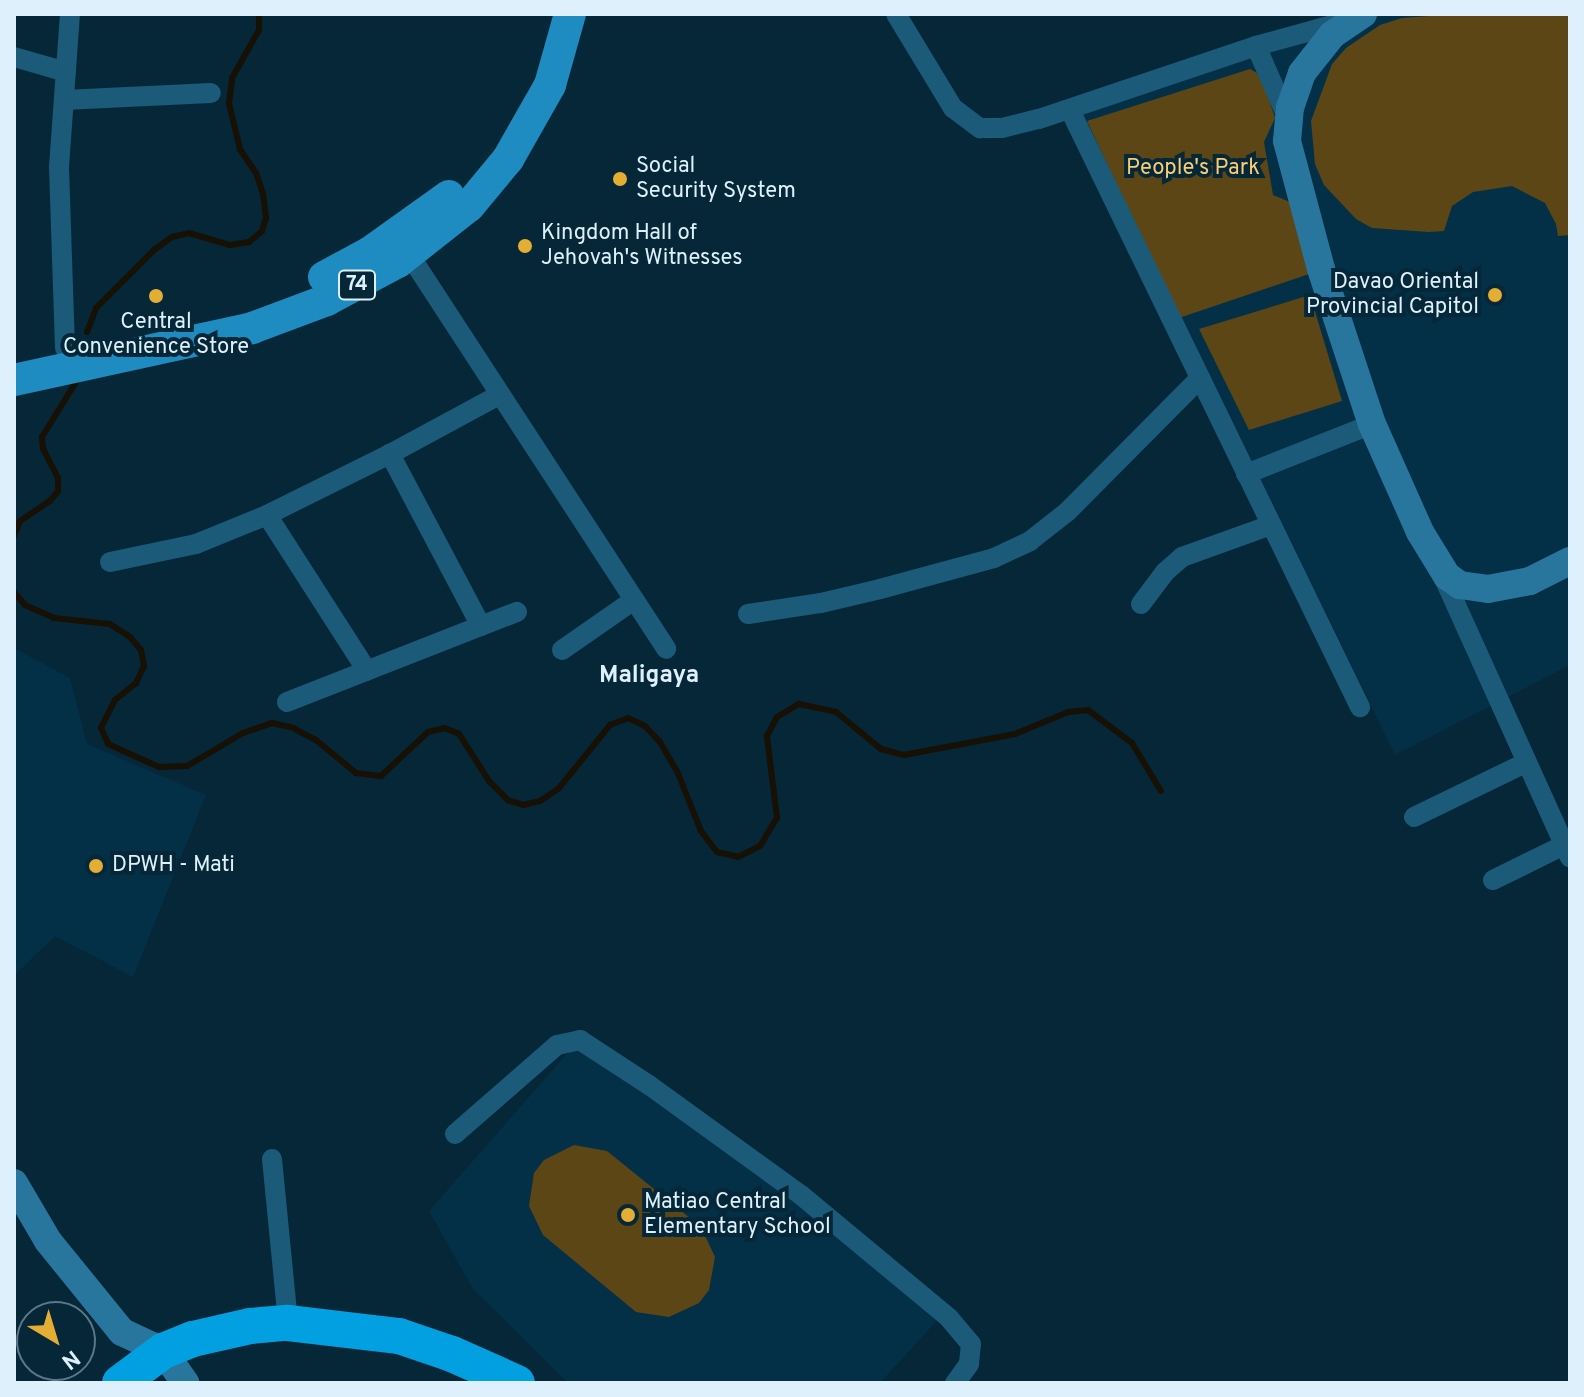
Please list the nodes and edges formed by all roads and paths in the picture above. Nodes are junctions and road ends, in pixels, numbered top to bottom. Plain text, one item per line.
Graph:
1 (70, 14) edge
2 (549, 14) edge
3 (570, 14) edge
4 (896, 14) edge
5 (1357, 17) edge
6 (1256, 46) junction
7 (14, 57) edge
8 (66, 72) junction
9 (211, 93) dead end
10 (64, 100) junction
11 (527, 110) junction
12 (1070, 110) junction
13 (1288, 119) junction
14 (402, 244) junction
15 (65, 348) junction
16 (14, 358) edge
17 (1200, 378) junction
18 (14, 380) edge
19 (499, 395) junction
20 (1372, 424) junction
21 (390, 454) junction
22 (1246, 474) junction
23 (267, 515) junction
24 (1271, 525) junction
25 (1570, 544) edge
26 (1570, 561) edge
27 (110, 562) dead end
28 (1437, 563) junction
29 (1503, 584) junction
30 (634, 600) junction
31 (1141, 604) dead end
32 (517, 612) dead end
33 (748, 614) dead end
34 (481, 626) junction
35 (666, 649) dead end
36 (562, 650) dead end
37 (367, 671) junction
38 (287, 702) dead end
39 (1360, 707) dead end
40 (1525, 763) junction
41 (1414, 817) dead end
42 (1567, 851) edge
43 (1493, 880) dead end
44 (455, 1134) dead end
45 (272, 1159) dead end
46 (14, 1183) edge
47 (288, 1323) junction
48 (122, 1332) junction
49 (163, 1351) junction
50 (125, 1378) edge
51 (185, 1383) edge
52 (517, 1383) edge
53 (955, 1383) edge

1 - 8 street
2 - 11 main road, 74
3 - 11 main road, 74
4 - 12 street
5 - 6 street
5 - 13 street
6 - 12 street
6 - 13 street
7 - 8 street
8 - 10 street
9 - 10 street
10 - 15 street
11 - 14 main road, 74
12 - 17 street
13 - 20 street
14 - 15 main road, 74
14 - 18 main road, 74
14 - 19 street
15 - 16 main road, 74
17 - 22 street
17 - 33 street
19 - 21 street
19 - 30 street
20 - 22 street
20 - 28 street
21 - 23 street
21 - 34 street
22 - 24 street
23 - 27 street
23 - 37 street
24 - 31 street
24 - 39 street
25 - 29 street
26 - 29 street
28 - 29 street
28 - 40 street
30 - 35 street
30 - 36 street
32 - 34 street
34 - 37 street
37 - 38 street
40 - 41 street
40 - 42 street
42 - 43 street
44 - 53 street
45 - 47 street
46 - 48 street
47 - 49 highway
47 - 52 highway
48 - 49 street
48 - 50 street
49 - 50 highway
49 - 51 street

